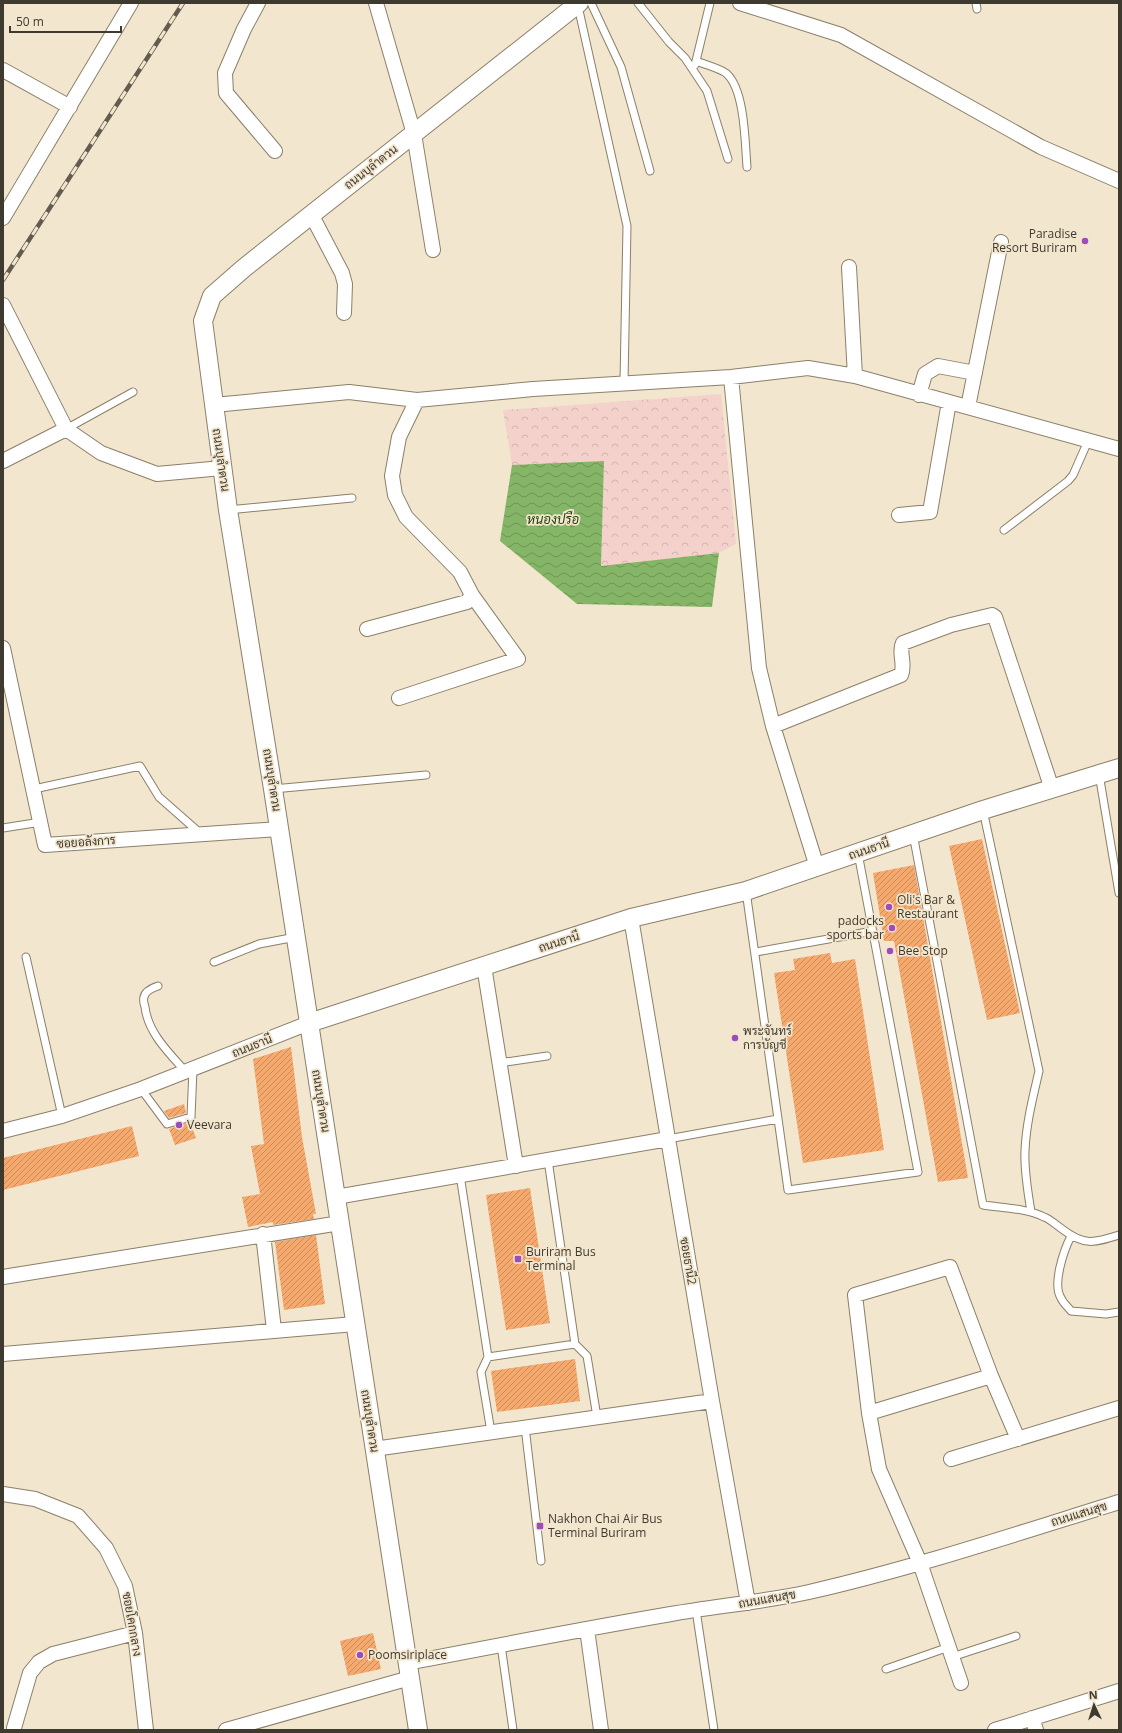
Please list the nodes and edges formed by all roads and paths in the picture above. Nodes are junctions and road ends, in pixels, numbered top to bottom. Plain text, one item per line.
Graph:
1 (131, 3) edge
2 (258, 3) edge
3 (376, 3) edge
4 (638, 3) edge
5 (710, 3) edge
6 (740, 3) edge
7 (582, 4) edge
8 (696, 61) junction
9 (3, 70) edge
10 (694, 71) junction
11 (70, 107) junction
12 (414, 134) junction
13 (275, 151) dead end
14 (728, 158) dead end
15 (747, 167) dead end
16 (650, 171) dead end
17 (1119, 181) edge
18 (311, 214) junction
19 (3, 218) edge
20 (1002, 242) dead end
21 (433, 250) dead end
22 (849, 267) dead end
23 (3, 305) edge
24 (344, 313) dead end
25 (975, 374) junction
26 (854, 376) junction
27 (731, 377) junction
28 (624, 382) junction
29 (133, 392) dead end
30 (920, 395) junction
31 (417, 400) junction
32 (949, 402) junction
33 (214, 405) junction
34 (968, 407) junction
35 (66, 429) junction
36 (1088, 441) junction
37 (1119, 449) edge
38 (3, 461) edge
39 (222, 468) junction
40 (352, 498) dead end
41 (228, 510) junction
42 (899, 515) dead end
43 (1004, 530) dead end
44 (472, 595) junction
45 (367, 629) dead end
46 (3, 648) edge
47 (399, 698) dead end
48 (773, 726) junction
49 (1119, 768) edge
50 (1098, 774) junction
51 (426, 775) dead end
52 (34, 789) junction
53 (273, 789) junction
54 (1052, 789) junction
55 (983, 810) junction
56 (41, 822) junction
57 (3, 828) edge
58 (279, 829) junction
59 (201, 834) junction
60 (913, 834) junction
61 (858, 853) junction
62 (817, 867) junction
63 (746, 890) junction
64 (1119, 892) edge
65 (631, 918) junction
66 (873, 930) junction
67 (296, 937) junction
68 (756, 952) junction
69 (26, 957) dead end
70 (214, 962) dead end
71 (484, 966) junction
72 (158, 986) dead end
73 (309, 1023) junction
74 (547, 1056) dead end
75 (499, 1063) junction
76 (189, 1071) junction
77 (141, 1090) junction
78 (62, 1116) junction
79 (778, 1119) junction
80 (3, 1130) edge
81 (668, 1139) junction
82 (548, 1160) junction
83 (516, 1166) junction
84 (460, 1175) junction
85 (336, 1197) junction
86 (1031, 1212) junction
87 (340, 1222) junction
88 (263, 1234) junction
89 (1119, 1235) edge
90 (1070, 1236) junction
91 (3, 1277) edge
92 (1119, 1312) edge
93 (355, 1324) junction
94 (274, 1330) junction
95 (576, 1344) junction
96 (3, 1354) edge
97 (488, 1357) junction
98 (991, 1376) junction
99 (712, 1401) junction
100 (1119, 1408) edge
101 (869, 1413) junction
102 (597, 1418) junction
103 (525, 1428) junction
104 (491, 1432) junction
105 (1018, 1439) junction
106 (374, 1449) junction
107 (951, 1460) dead end
108 (3, 1494) edge
109 (1119, 1502) edge
110 (541, 1561) dead end
111 (920, 1563) junction
112 (748, 1603) junction
113 (696, 1610) junction
114 (587, 1629) junction
115 (135, 1633) junction
116 (1016, 1636) dead end
117 (501, 1645) junction
118 (951, 1652) junction
119 (886, 1669) dead end
120 (408, 1670) junction
121 (961, 1683) dead end
122 (1119, 1690) edge
123 (1034, 1724) edge
124 (14, 1728) dead end
125 (146, 1730) edge
126 (226, 1730) edge
127 (418, 1730) edge
128 (513, 1730) edge
129 (601, 1730) edge
130 (714, 1730) edge
131 (995, 1730) edge

1 - 11 street
2 - 13 street
3 - 12 street
4 - 10 lane
5 - 8 lane
6 - 17 street
7 - 12 street, ถนนบุลำดวน
7 - 16 lane
7 - 28 lane
8 - 10 lane
8 - 15 lane
9 - 11 street
10 - 14 lane
11 - 19 street
12 - 18 street, ถนนบุลำดวน
12 - 21 street
18 - 24 street
18 - 33 street, ถนนบุลำดวน
20 - 25 street
22 - 26 street
23 - 35 street
25 - 30 street
25 - 34 street
26 - 27 street
26 - 30 street
27 - 28 street
27 - 48 street
28 - 31 street
29 - 35 lane
30 - 32 street
31 - 33 street
31 - 44 street
32 - 34 street
32 - 42 street
33 - 39 street, ถนนบุลำดวน
34 - 36 street
35 - 38 street
35 - 39 street
36 - 37 street
36 - 43 lane
39 - 41 street, ถนนบุลำดวน
40 - 41 lane
41 - 53 street, ถนนบุลำดวน
44 - 45 street
44 - 47 street
46 - 52 street, ซอยอลังการ
48 - 54 street
48 - 62 street
49 - 50 street, ถนนธานี
50 - 54 street, ถนนธานี
50 - 64 lane
51 - 53 lane
52 - 56 street, ซอยอลังการ
52 - 59 lane
53 - 58 street, ถนนบุลำดวน
54 - 55 street, ถนนธานี
55 - 60 street, ถนนธานี
55 - 86 lane
56 - 57 lane
56 - 59 street, ซอยอลังการ
58 - 59 street, ซอยอลังการ
58 - 67 street, ถนนบุลำดวน
60 - 61 street, ถนนธานี
60 - 86 lane
61 - 62 street, ถนนธานี
61 - 66 lane
62 - 63 street, ถนนธานี
63 - 65 street, ถนนธานี
63 - 68 lane
65 - 71 street, ถนนธานี
65 - 81 street, ซอยธานี2
66 - 68 lane
66 - 79 lane
67 - 70 lane
67 - 73 street, ถนนบุลำดวน
68 - 79 lane
69 - 78 lane
71 - 73 street, ถนนธานี
71 - 75 street
72 - 76 lane
73 - 76 street, ถนนธานี
73 - 85 street, ถนนบุลำดวน
74 - 75 lane
75 - 83 street
76 - 77 street, ถนนธานี
76 - 77 lane
77 - 78 street, ถนนธานี
78 - 80 street, ถนนธานี
79 - 81 lane
81 - 82 street
81 - 99 street, ซอยธานี2
82 - 83 street
82 - 95 lane
83 - 84 street
84 - 85 street
84 - 97 lane
85 - 87 street, ถนนบุลำดวน
86 - 90 lane
87 - 88 street
87 - 93 street, ถนนบุลำดวน
88 - 91 street
88 - 94 street
89 - 90 lane
90 - 92 lane
93 - 94 street
93 - 106 street, ถนนบุลำดวน
94 - 96 street
95 - 97 lane
95 - 102 lane
97 - 104 lane
98 - 101 street
98 - 101 street
98 - 105 street
99 - 102 street
99 - 112 street, ซอยธานี2
100 - 105 street
101 - 111 street
102 - 103 street
103 - 104 street
103 - 110 lane
104 - 106 street
105 - 107 street
106 - 120 street, ถนนบุลำดวน
108 - 115 street, ซอยโคกกลาง
109 - 111 street, ถนนแสนสุข
111 - 112 street, ถนนแสนสุข
111 - 118 street
112 - 113 street, ถนนแสนสุข
113 - 114 street, ถนนแสนสุข
113 - 130 lane
114 - 117 street, ถนนแสนสุข
114 - 129 street
115 - 124 street
115 - 125 street, ซอยโคกกลาง
116 - 118 lane
117 - 120 street, ถนนแสนสุข
117 - 128 lane
118 - 119 lane
118 - 121 street
120 - 126 street
120 - 127 street, ถนนบุลำดวน
122 - 123 street
123 - 131 street

